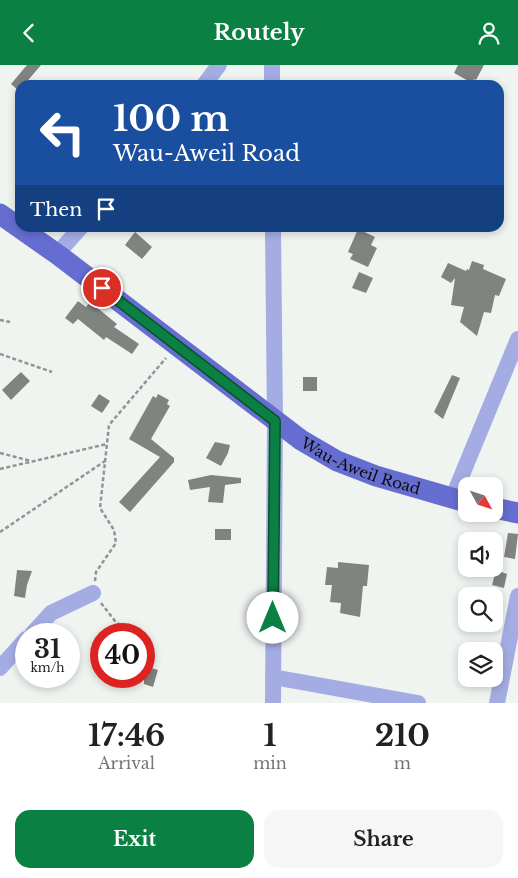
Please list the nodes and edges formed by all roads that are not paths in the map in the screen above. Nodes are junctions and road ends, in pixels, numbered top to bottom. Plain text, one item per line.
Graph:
1 (219, 65) edge
2 (272, 65) edge
3 (208, 80) edge
4 (272, 80) edge
5 (0, 213) edge
6 (15, 224) edge
7 (26, 232) edge
8 (77, 232) edge
9 (274, 232) edge
10 (57, 254) junction
11 (518, 339) edge
12 (275, 421) junction
13 (468, 477) edge
14 (458, 501) edge
15 (503, 510) edge
16 (518, 513) edge
17 (93, 593) road end
18 (518, 596) edge
19 (42, 623) edge
20 (15, 651) edge
21 (0, 668) edge
22 (273, 677) junction
23 (272, 703) edge
24 (418, 703) edge
25 (497, 703) edge

1 - 3 street
2 - 4 street
5 - 6 main road, Wau-Aweil Road
7 - 10 main road, Wau-Aweil Road
8 - 10 street
9 - 12 street
10 - 12 main road, Wau-Aweil Road
11 - 13 street
12 - 14 main road, Wau-Aweil Road
12 - 22 street
15 - 16 main road
17 - 19 street
18 - 25 street
20 - 21 street
22 - 23 street
22 - 24 street

